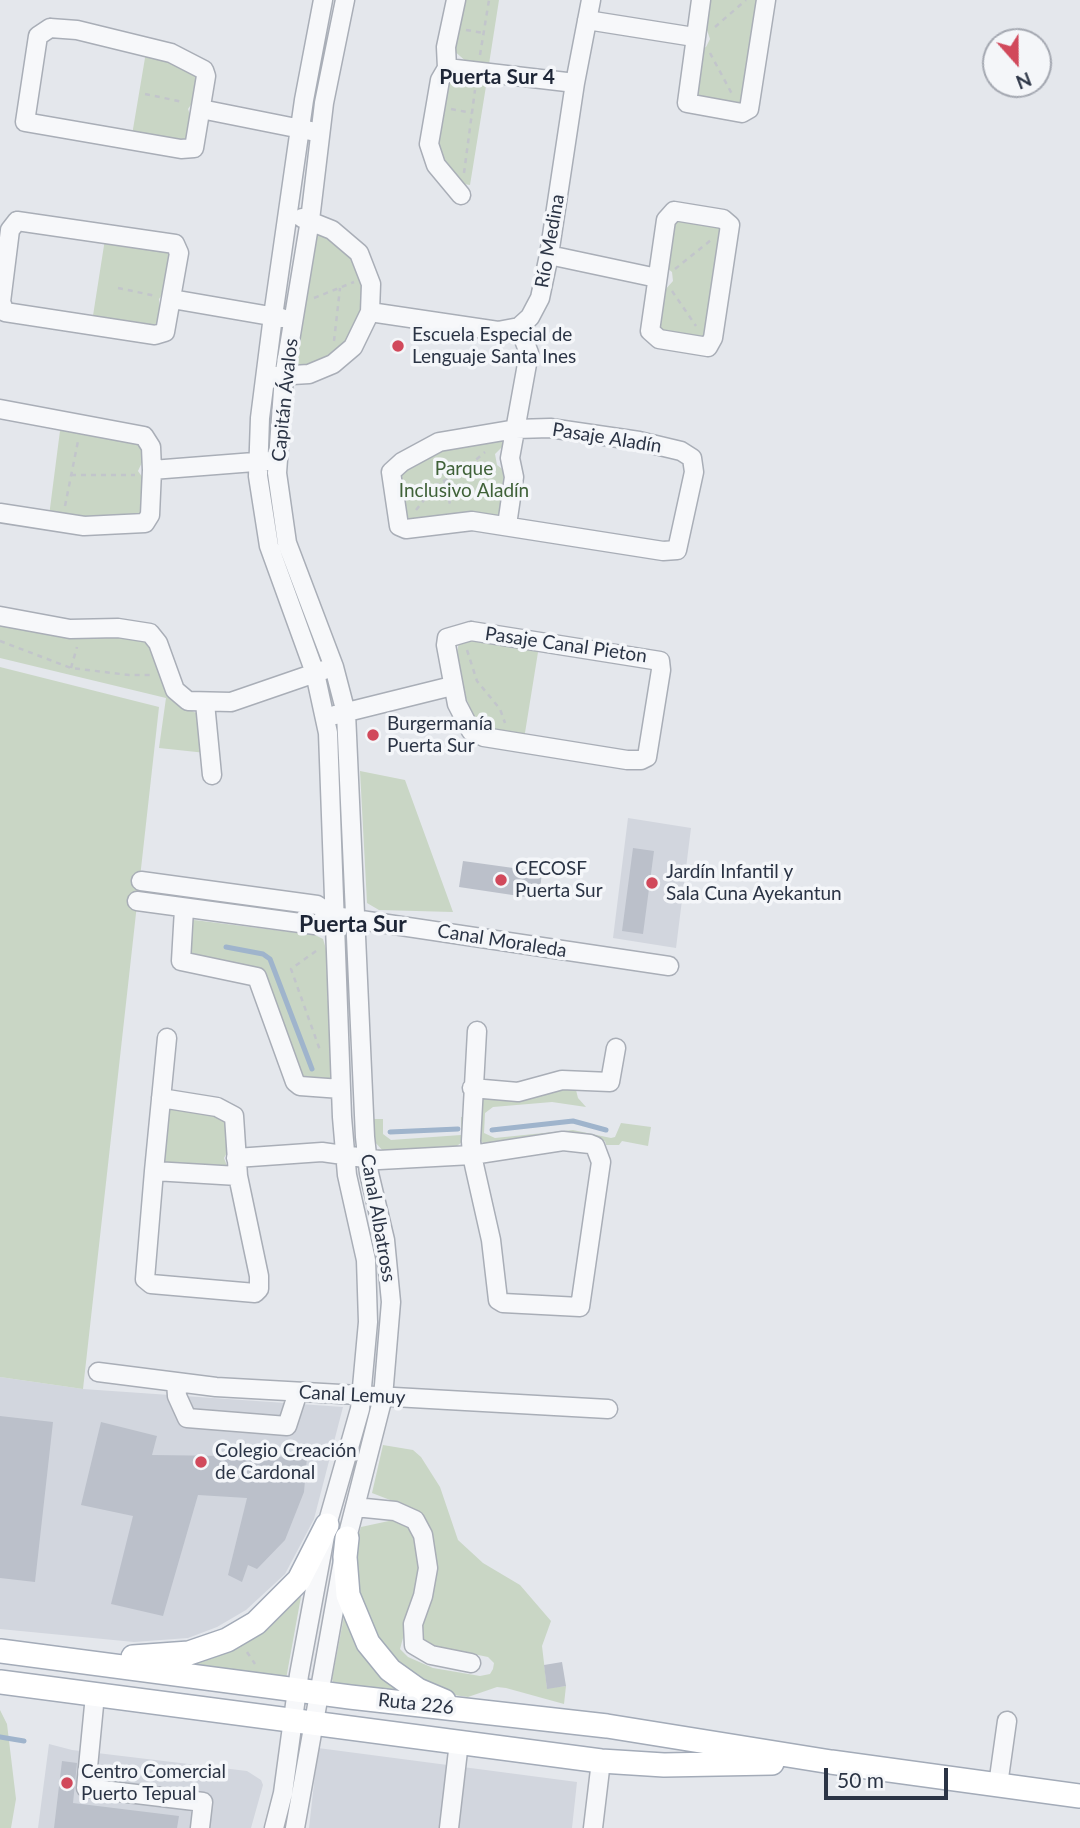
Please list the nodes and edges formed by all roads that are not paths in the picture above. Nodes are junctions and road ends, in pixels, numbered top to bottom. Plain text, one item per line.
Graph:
1 (323, 0) edge
2 (345, 0) edge
3 (456, 0) edge
4 (590, 0) edge
5 (701, 0) edge
6 (766, 0) edge
7 (587, 20) junction
8 (704, 39) junction
9 (447, 68) junction
10 (575, 83) junction
11 (201, 108) junction
12 (300, 129) junction
13 (320, 132) junction
14 (461, 195) road end
15 (288, 214) junction
16 (310, 220) junction
17 (549, 255) junction
18 (667, 279) junction
19 (172, 299) junction
20 (370, 312) junction
21 (273, 316) junction
22 (293, 320) junction
23 (519, 327) junction
24 (265, 375) junction
25 (284, 377) junction
26 (0, 409) edge
27 (516, 429) junction
28 (277, 461) junction
29 (257, 462) junction
30 (152, 472) junction
31 (0, 513) edge
32 (507, 525) junction
33 (0, 616) edge
34 (334, 667) junction
35 (315, 673) junction
36 (452, 686) junction
37 (205, 703) junction
38 (346, 713) junction
39 (325, 718) junction
40 (212, 775) dead end
41 (141, 881) dead end
42 (137, 901) dead end
43 (184, 909) junction
44 (334, 916) junction
45 (356, 919) junction
46 (669, 966) dead end
47 (477, 1031) dead end
48 (167, 1038) dead end
49 (616, 1048) dead end
50 (472, 1088) junction
51 (341, 1090) junction
52 (161, 1098) junction
53 (345, 1155) junction
54 (472, 1155) junction
55 (236, 1158) junction
56 (367, 1159) junction
57 (154, 1171) junction
58 (238, 1176) junction
59 (98, 1372) dead end
60 (176, 1382) junction
61 (298, 1392) junction
62 (362, 1396) junction
63 (383, 1397) junction
64 (608, 1409) dead end
65 (355, 1507) junction
66 (327, 1525) junction
67 (347, 1538) junction
68 (0, 1651) edge
69 (67, 1660) junction
70 (471, 1663) dead end
71 (0, 1682) edge
72 (308, 1684) junction
73 (95, 1695) junction
74 (474, 1710) junction
75 (1007, 1721) dead end
76 (304, 1722) junction
77 (459, 1742) junction
78 (601, 1761) junction
79 (831, 1762) junction
80 (998, 1785) junction
81 (1080, 1796) edge
82 (200, 1828) edge
83 (274, 1828) edge
84 (295, 1828) edge
85 (449, 1828) edge
86 (593, 1828) edge

1 - 12 street, Capitán Ávalos
2 - 13 street, Capitán Ávalos
3 - 9 street
4 - 7 street, Río Medina
5 - 8 street
6 - 8 street
7 - 8 street
7 - 10 street, Río Medina
9 - 10 street
9 - 14 street
10 - 17 street, Río Medina
11 - 11 street
11 - 12 street
12 - 13 street
12 - 15 street, Capitán Ávalos
13 - 16 street, Capitán Ávalos
15 - 16 street
15 - 21 street, Capitán Ávalos
16 - 20 street
16 - 22 street, Capitán Ávalos
17 - 18 street
17 - 23 street, Río Medina
18 - 18 street
19 - 19 street
19 - 21 street
20 - 23 street
20 - 25 street
21 - 22 street
21 - 24 street, Capitán Ávalos
22 - 25 street, Capitán Ávalos
23 - 27 street
24 - 25 street
24 - 29 street, Capitán Ávalos
25 - 28 street, Capitán Ávalos
26 - 30 street
27 - 32 street
27 - 32 street, Pasaje Aladín
27 - 32 street, Pasaje Aladín
28 - 29 street
28 - 34 street, Capitán Ávalos
29 - 30 street
29 - 35 street, Capitán Ávalos
30 - 31 street
33 - 37 street
34 - 35 street
34 - 38 street, Capitán Ávalos
35 - 37 street
35 - 39 street, Capitán Ávalos
36 - 36 street, Pasaje Canal Pieton
36 - 38 street
37 - 40 street
38 - 39 street
38 - 45 street, Capitán Ávalos
39 - 44 street, Capitán Ávalos
41 - 44 street, Canal Moraleda
42 - 43 street, Canal Moraleda
43 - 44 street, Canal Moraleda
43 - 51 street
44 - 45 street, Canal Moraleda
44 - 51 street, Canal Albatross
45 - 46 street, Canal Moraleda
45 - 56 street, Canal Albatross
47 - 50 street
48 - 52 street
49 - 50 street
50 - 54 street
51 - 53 street, Canal Albatross
52 - 55 street
52 - 57 street
53 - 55 street
53 - 56 street
53 - 62 street, Canal Albatross
54 - 54 street
54 - 56 street
55 - 58 street
56 - 63 street, Canal Albatross
57 - 58 street
57 - 58 street
59 - 60 street, Canal Lemuy
60 - 61 street, Canal Lemuy
60 - 61 street
61 - 62 street, Canal Lemuy
62 - 63 street, Canal Lemuy
62 - 66 street, Canal Albatross
63 - 64 street, Canal Lemuy
63 - 65 street, Canal Albatross
65 - 67 street, Canal Albatross
65 - 70 street
66 - 69 main road
66 - 72 street, Canal Albatross
67 - 72 street, Canal Albatross
67 - 74 main road
68 - 69 main road, Ruta 226
69 - 72 main road, Ruta 226
71 - 73 main road, Ruta 226
72 - 74 main road, Ruta 226
72 - 76 street
73 - 76 main road, Ruta 226
73 - 82 street
74 - 79 main road, Ruta 226
75 - 80 street
76 - 77 main road, Ruta 226
76 - 83 street
76 - 84 street
77 - 78 main road, Ruta 226
77 - 85 street
78 - 79 main road, Ruta 226
78 - 86 street
79 - 80 main road, Ruta 226
80 - 81 main road, Ruta 226

